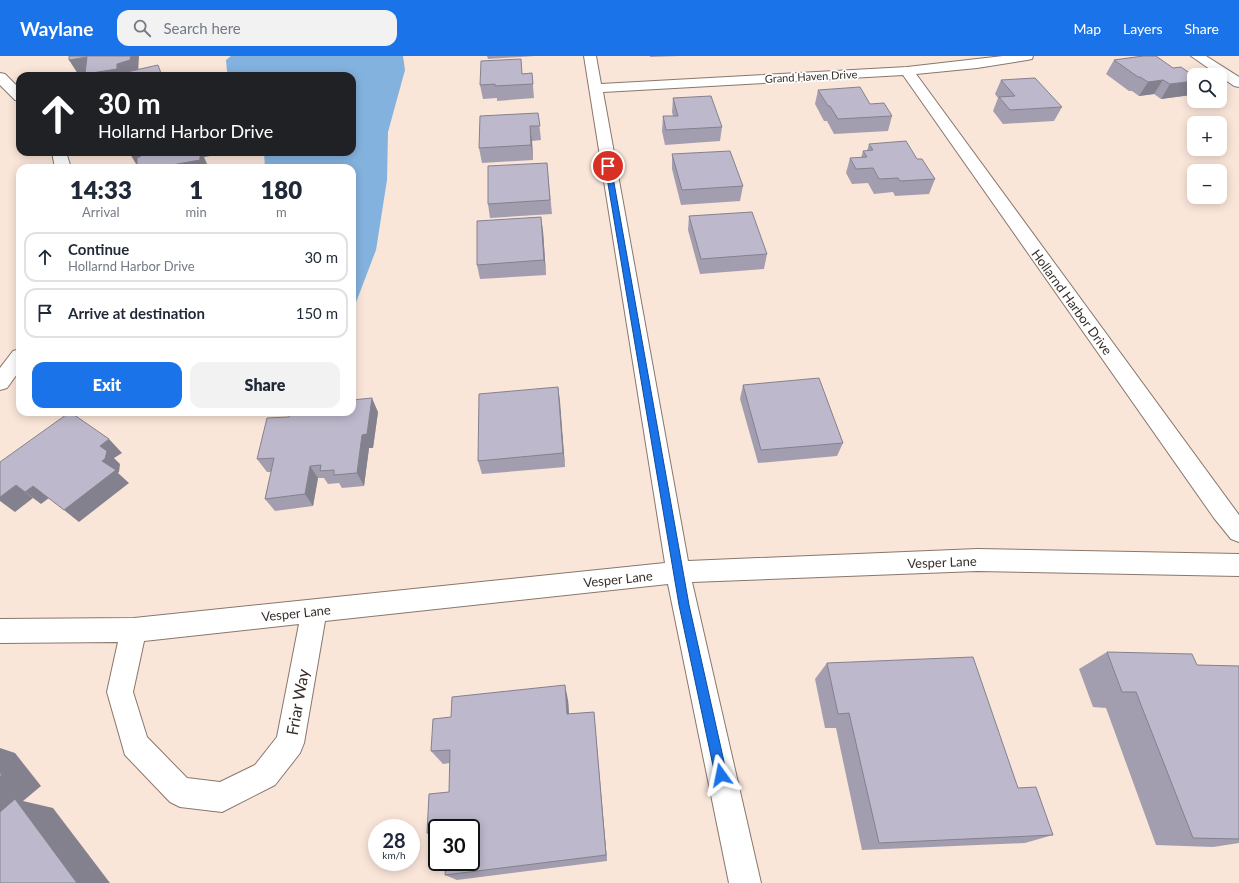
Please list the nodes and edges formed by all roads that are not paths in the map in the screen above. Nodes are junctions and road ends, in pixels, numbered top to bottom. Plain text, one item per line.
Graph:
1 (590, 56) edge
2 (1027, 56) edge
3 (1197, 56) edge
4 (907, 72) junction
5 (0, 78) edge
6 (1239, 84) edge
7 (594, 88) junction
8 (16, 93) edge
9 (16, 361) edge
10 (0, 383) edge
11 (1239, 532) edge
12 (1239, 565) edge
13 (679, 572) junction
14 (314, 611) junction
15 (134, 630) junction
16 (0, 632) edge
17 (745, 883) edge

1 - 7 street
2 - 4 street, Grand Haven Drive
3 - 6 street
4 - 7 street, Grand Haven Drive
4 - 11 street, Hollarnd Harbor Drive
5 - 8 street
7 - 13 street
9 - 10 street
12 - 13 street, Vesper Lane
13 - 14 street, Vesper Lane
13 - 17 street
14 - 15 street, Vesper Lane
14 - 15 street, Friar Way
15 - 16 street, Vesper Lane

